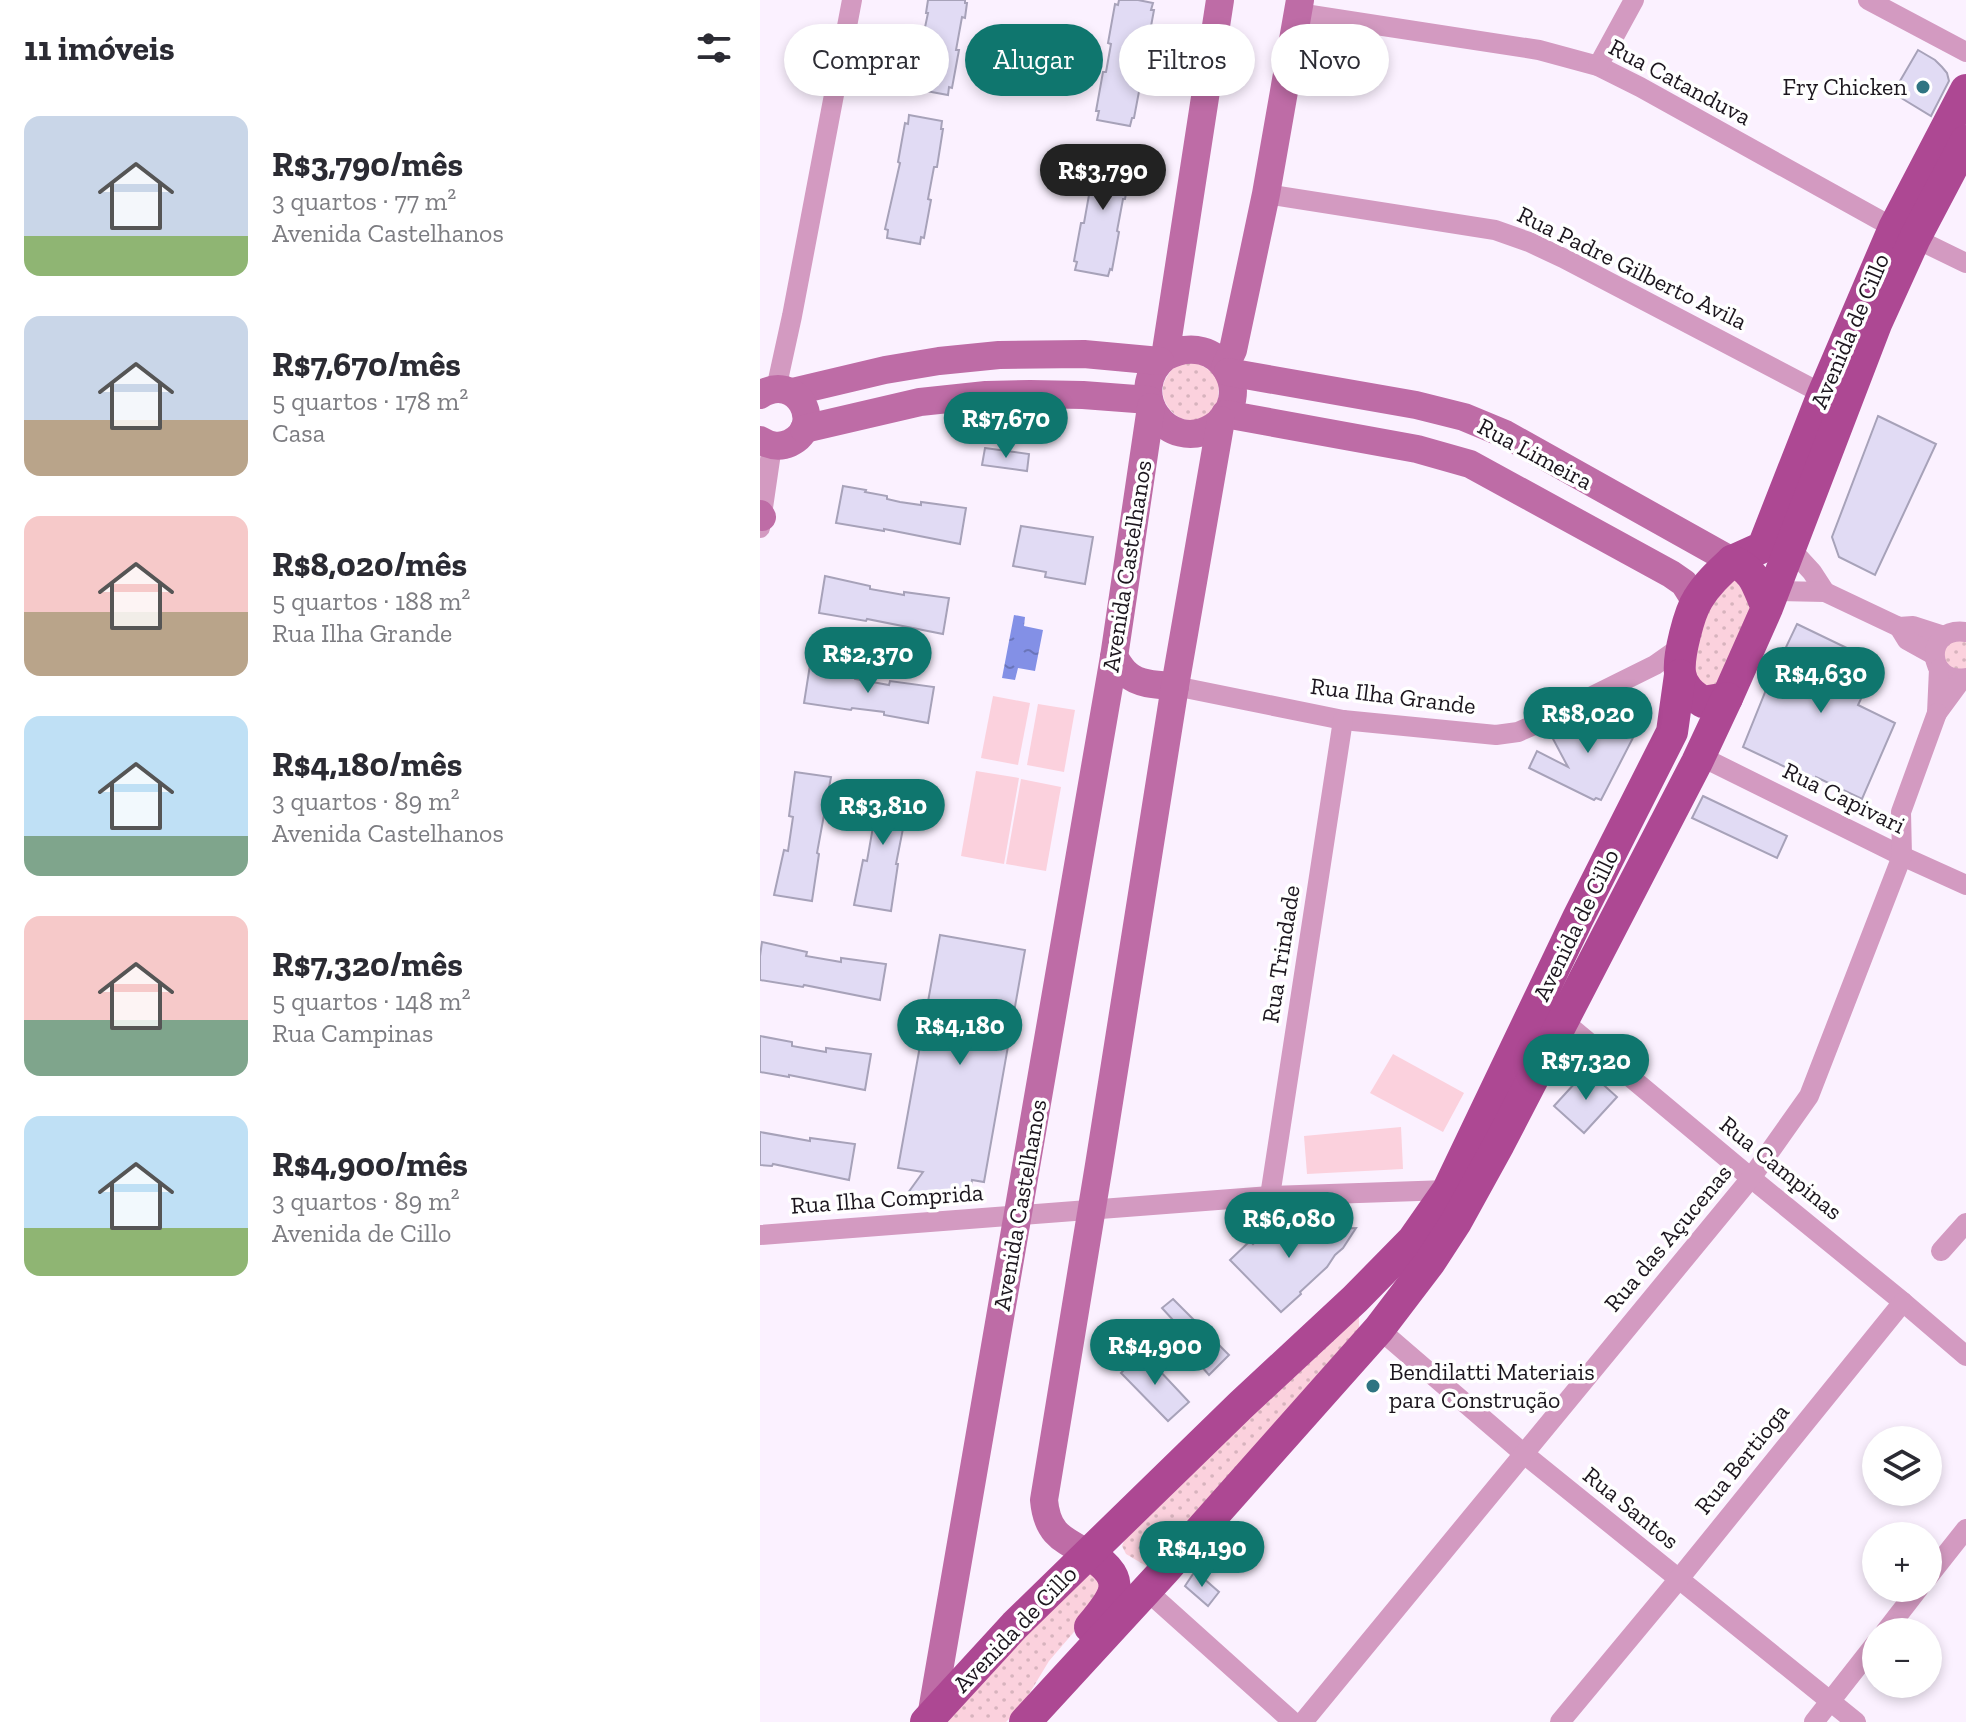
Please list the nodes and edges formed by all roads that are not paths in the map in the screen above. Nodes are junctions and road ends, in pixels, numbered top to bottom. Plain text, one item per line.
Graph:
1 (852, 0) edge
2 (1220, 0) edge
3 (1634, 0) edge
4 (1868, 0) edge
5 (1299, 7) edge
6 (1966, 52) edge
7 (1598, 66) junction
8 (1966, 90) edge
9 (1966, 141) edge
10 (1266, 194) junction
11 (1904, 233) junction
12 (1966, 263) edge
13 (1162, 359) junction
14 (1227, 370) junction
15 (776, 392) edge
16 (1823, 394) junction
17 (1150, 404) junction
18 (1223, 417) junction
19 (804, 429) junction
20 (764, 442) edge
21 (761, 520) edge
22 (1790, 548) junction
23 (1732, 561) junction
24 (1825, 592) junction
25 (1770, 599) junction
26 (1696, 602) junction
27 (1899, 627) junction
28 (1966, 631) edge
29 (1944, 636) junction
30 (1114, 657) junction
31 (1681, 660) junction
32 (1937, 662) junction
33 (1964, 678) edge
34 (1175, 686) junction
35 (1727, 698) junction
36 (1937, 713) junction
37 (1343, 720) junction
38 (1700, 756) junction
39 (1902, 856) junction
40 (1966, 885) edge
41 (1562, 1020) junction
42 (1751, 1178) junction
43 (1448, 1190) junction
44 (1270, 1196) junction
45 (1091, 1210) junction
46 (1018, 1215) junction
47 (1966, 1223) edge
48 (760, 1235) edge
49 (1413, 1240) junction
50 (1941, 1251) dead end
51 (1903, 1302) junction
52 (1379, 1329) junction
53 (1966, 1356) edge
54 (1523, 1453) junction
55 (1966, 1529) edge
56 (1095, 1558) junction
57 (1942, 1559) edge
58 (1678, 1580) junction
59 (1146, 1590) junction
60 (1908, 1602) edge
61 (1896, 1618) edge
62 (1862, 1661) edge
63 (1831, 1700) junction
64 (928, 1720) edge
65 (1026, 1720) edge
66 (1293, 1722) edge
67 (1303, 1722) edge
68 (1560, 1722) edge
69 (1814, 1722) edge
70 (1856, 1722) edge

1 - 15 street
2 - 13 main road, Avenida Castelhanos
3 - 7 street
4 - 6 street
5 - 7 street, Rua Catanduva
5 - 10 main road
7 - 11 street, Rua Catanduva
8 - 11 main road, Avenida de Cillo
9 - 11 main road, Avenida de Cillo
10 - 14 main road
10 - 16 street, Rua Padre Gilberto Avila
11 - 12 street, Rua Catanduva
11 - 16 main road, Avenida de Cillo
11 - 22 main road, Avenida de Cillo
13 - 14 main road
13 - 15 main road
13 - 17 main road, Avenida Castelhanos
14 - 18 main road
14 - 23 main road, Rua Limeira
15 - 19 main road
16 - 23 main road, Avenida de Cillo
17 - 18 main road
17 - 19 main road
17 - 30 main road, Avenida Castelhanos
18 - 26 main road, Rua Limeira
18 - 34 main road
19 - 20 main road
20 - 21 street
22 - 24 street
22 - 25 main road, Avenida de Cillo
23 - 25 main road
23 - 26 main road, Avenida de Cillo
24 - 25 street
24 - 27 street
25 - 35 main road, Avenida de Cillo
26 - 31 main road, Avenida de Cillo
27 - 29 street
27 - 32 street
28 - 29 street
29 - 32 street
30 - 34 main road
30 - 46 main road, Avenida Castelhanos
31 - 35 main road
31 - 37 street, Rua Ilha Grande
31 - 43 main road, Avenida de Cillo
32 - 33 street
32 - 36 street, Rua das Açucenas
33 - 36 street, Rua das Açucenas
34 - 37 street, Rua Ilha Grande
34 - 45 main road
35 - 38 main road, Avenida de Cillo
36 - 39 street, Rua das Açucenas
37 - 44 street, Rua Trindade
38 - 39 street, Rua Capivari
38 - 41 main road, Avenida de Cillo
39 - 40 street, Rua Capivari
39 - 42 street, Rua das Açucenas
41 - 42 street, Rua Campinas
41 - 52 main road, Avenida de Cillo
42 - 51 street, Rua Campinas
42 - 54 street, Rua das Açucenas
43 - 44 street
43 - 49 main road, Avenida de Cillo
44 - 45 street
45 - 46 street, Rua Ilha Comprida
45 - 56 main road
46 - 48 street, Rua Ilha Comprida
46 - 64 main road, Avenida Castelhanos
47 - 50 street
49 - 52 main road
49 - 56 main road, Avenida de Cillo
51 - 53 street, Rua Campinas
51 - 58 street, Rua Bertioga
52 - 54 street, Rua Santos
52 - 59 main road, Avenida de Cillo
54 - 58 street, Rua Santos
54 - 67 street, Rua das Açucenas
55 - 57 street
56 - 59 main road
56 - 64 main road, Avenida de Cillo
56 - 65 main road
58 - 63 street, Rua Santos
58 - 68 street, Rua Bertioga
59 - 65 main road, Avenida de Cillo
59 - 66 street
60 - 61 street
62 - 63 street
63 - 69 street
63 - 70 street, Rua Santos

